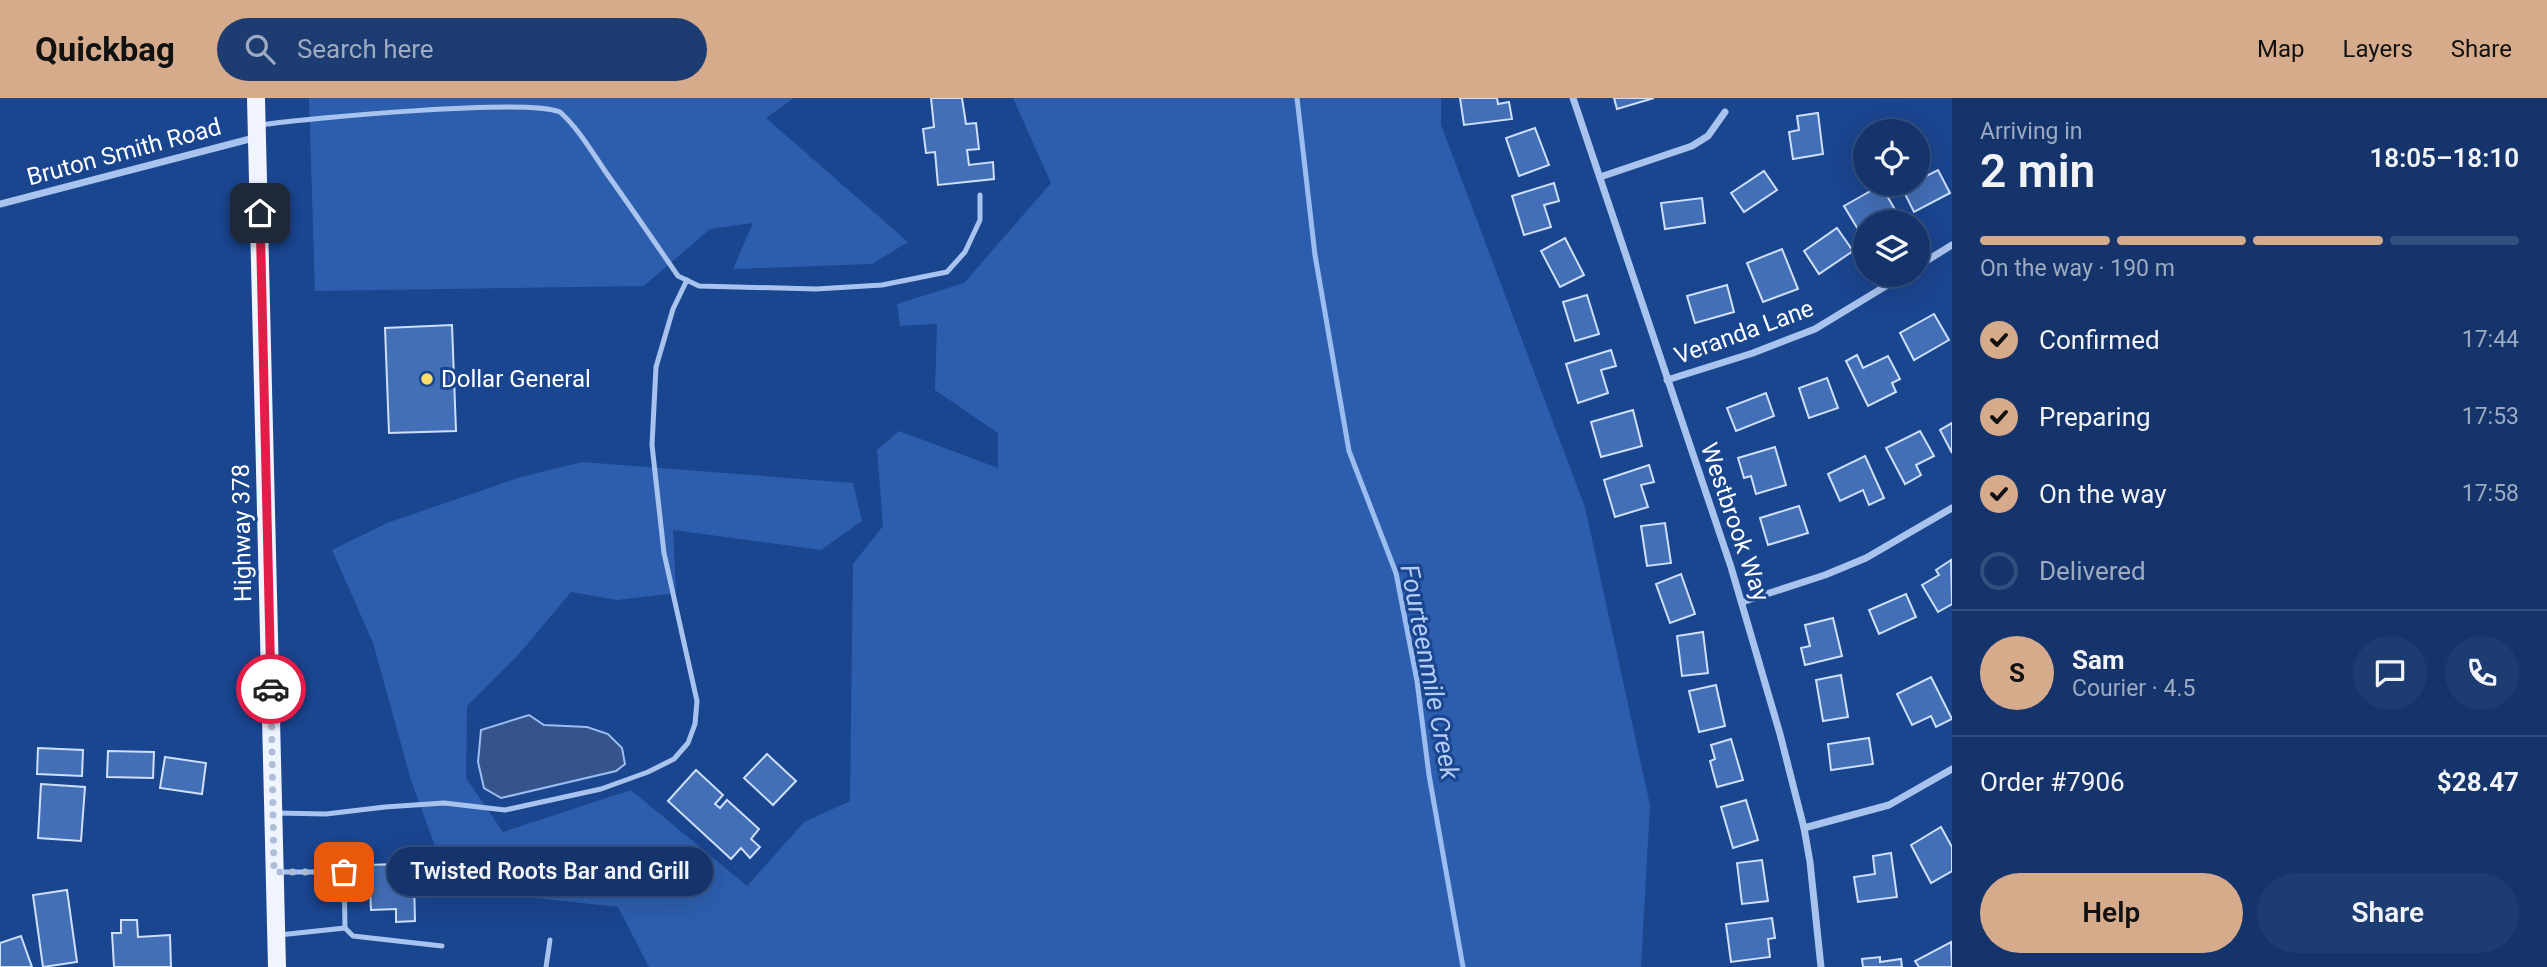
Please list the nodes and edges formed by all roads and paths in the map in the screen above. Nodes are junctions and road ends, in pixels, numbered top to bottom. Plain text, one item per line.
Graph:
1 (256, 98) edge
2 (1573, 98) edge
3 (1725, 112) dead end
4 (257, 131) junction
5 (1600, 177) junction
6 (980, 195) dead end
7 (0, 204) edge
8 (1952, 245) edge
9 (1930, 259) edge
10 (687, 280) junction
11 (1884, 287) edge
12 (1667, 380) junction
13 (1952, 508) edge
14 (1742, 602) junction
15 (1952, 769) edge
16 (274, 813) junction
17 (1804, 828) junction
18 (274, 872) junction
19 (345, 929) junction
20 (276, 935) junction
21 (550, 940) dead end
22 (442, 946) dead end
23 (276, 967) edge
24 (546, 967) edge
25 (1821, 967) edge

1 - 4 main road, Highway 378
2 - 5 street, Westbrook Way
3 - 5 street
4 - 7 street, Bruton Smith Road
4 - 10 lane
4 - 16 main road, Highway 378
5 - 12 street, Westbrook Way
6 - 10 lane
8 - 9 street
10 - 16 lane
11 - 12 street, Veranda Lane
12 - 14 street, Westbrook Way
13 - 14 street
14 - 17 street, Westbrook Way
15 - 17 street
16 - 18 main road, Highway 378
17 - 25 street, Westbrook Way
18 - 19 lane
18 - 20 main road, Highway 378
19 - 20 lane
19 - 22 lane
20 - 23 main road, Highway 378
21 - 24 lane

